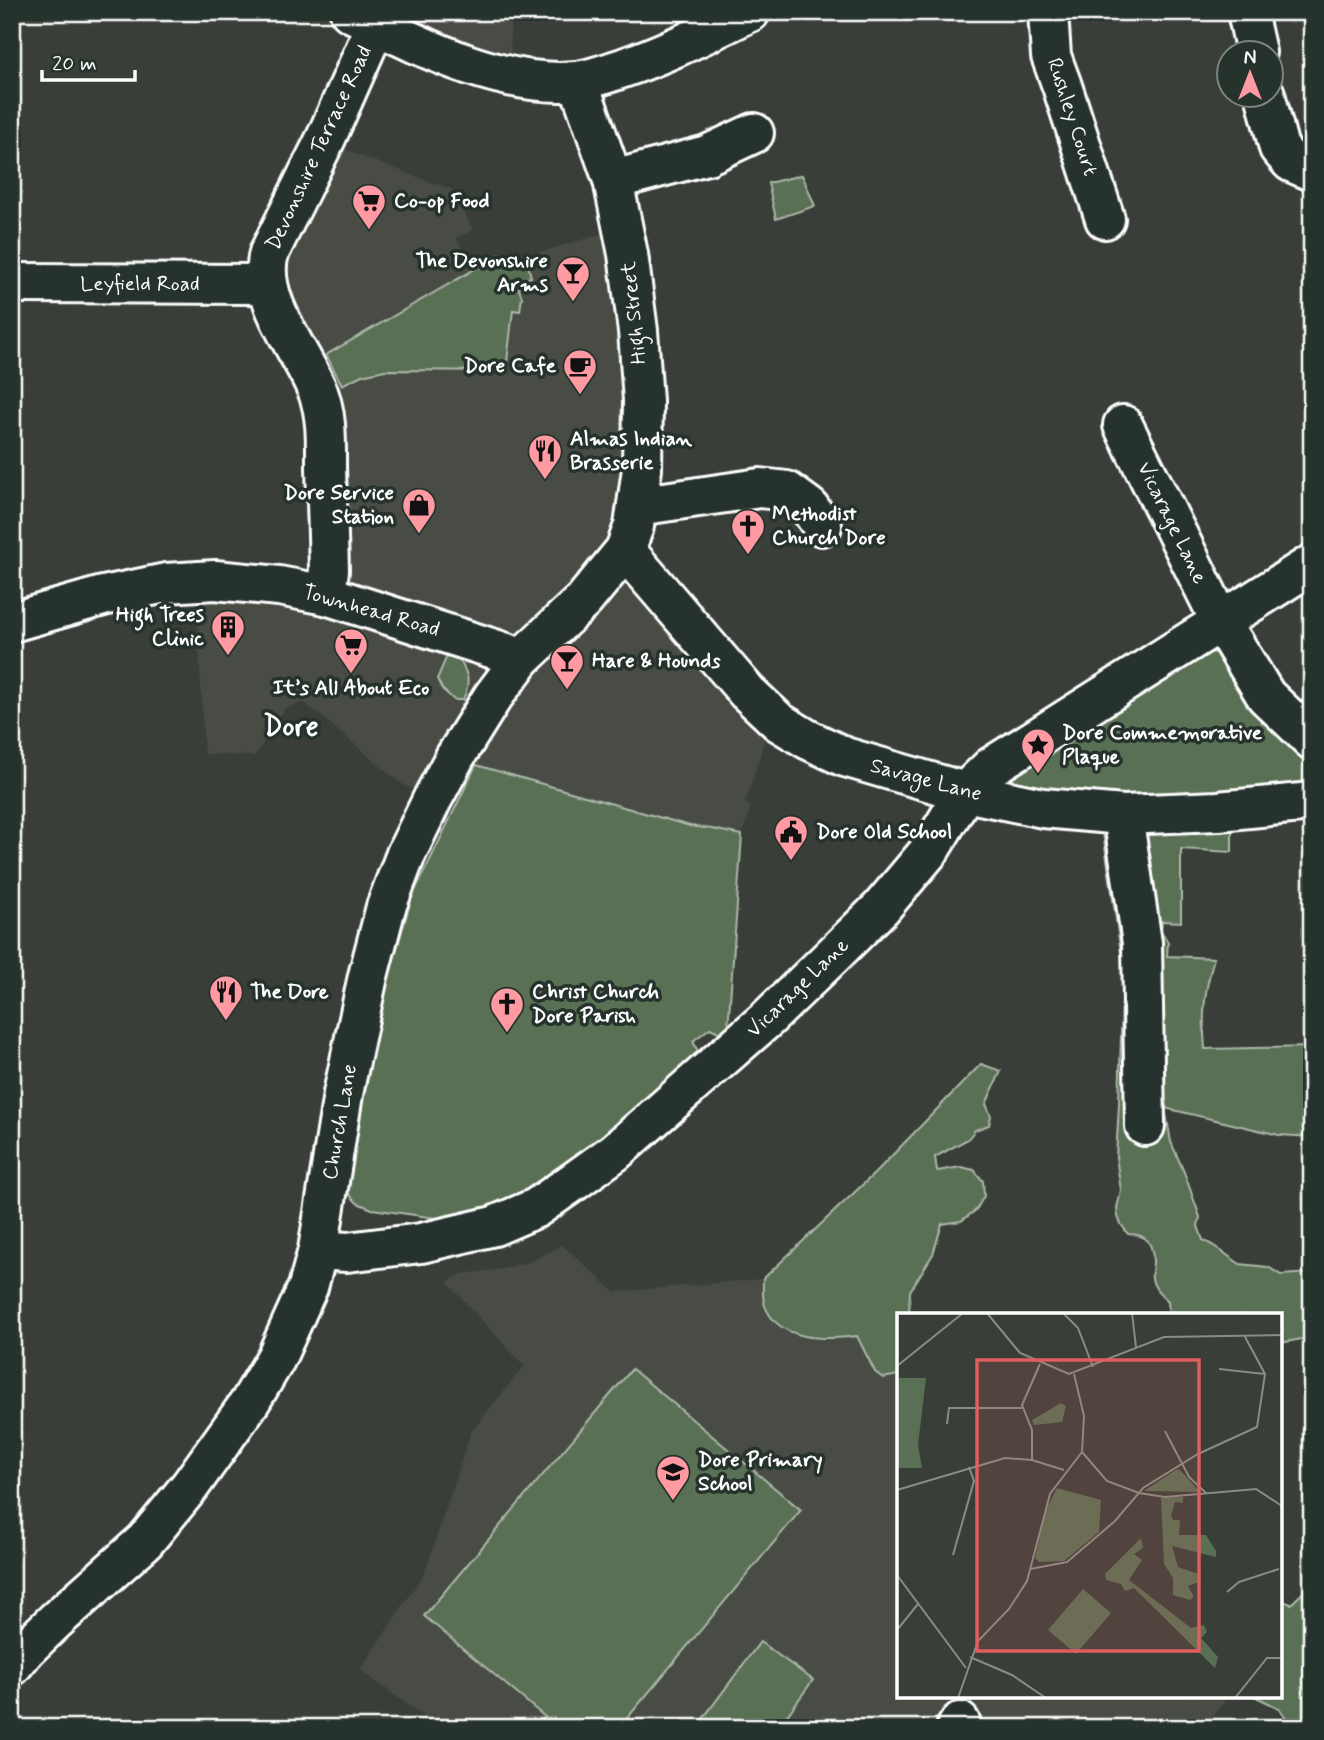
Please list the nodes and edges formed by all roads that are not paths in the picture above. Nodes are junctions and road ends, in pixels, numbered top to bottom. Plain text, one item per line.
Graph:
1 (750, 12) edge
2 (1048, 12) edge
3 (1247, 12) edge
4 (363, 19) edge
5 (687, 26) edge
6 (1253, 38) edge
7 (578, 81) junction
8 (1268, 108) edge
9 (754, 133) dead end
10 (1312, 171) edge
11 (613, 180) junction
12 (1105, 219) dead end
13 (12, 283) edge
14 (267, 284) junction
15 (1123, 425) dead end
16 (637, 506) junction
17 (822, 526) dead end
18 (625, 550) junction
19 (1312, 564) edge
20 (327, 594) junction
21 (12, 622) edge
22 (1221, 622) junction
23 (522, 658) junction
24 (1312, 740) edge
25 (965, 792) junction
26 (1312, 802) edge
27 (1123, 815) junction
28 (1145, 1126) dead end
29 (318, 1250) junction
30 (12, 1666) edge

1 - 5 street
2 - 12 street, Rushley Court
3 - 6 street
4 - 7 street
4 - 14 street, Devonshire Terrace Road
5 - 7 street
7 - 11 street, High Street
8 - 10 street
9 - 11 street
11 - 16 street, High Street
13 - 14 street, Leyfield Road
14 - 20 street, Devonshire Terrace Road
15 - 22 street, Vicarage Lane
16 - 17 street
16 - 18 street, High Street
18 - 23 street, Church Lane
18 - 25 street, Savage Lane
19 - 22 street, Vicarage Lane
20 - 21 street, Townhead Road
20 - 23 street, Townhead Road
22 - 24 street, Vicarage Lane
22 - 25 street, Vicarage Lane
23 - 29 street, Church Lane
25 - 27 street, Savage Lane
25 - 29 street, Vicarage Lane
26 - 27 street, Savage Lane
27 - 28 street
29 - 30 street, Church Lane

